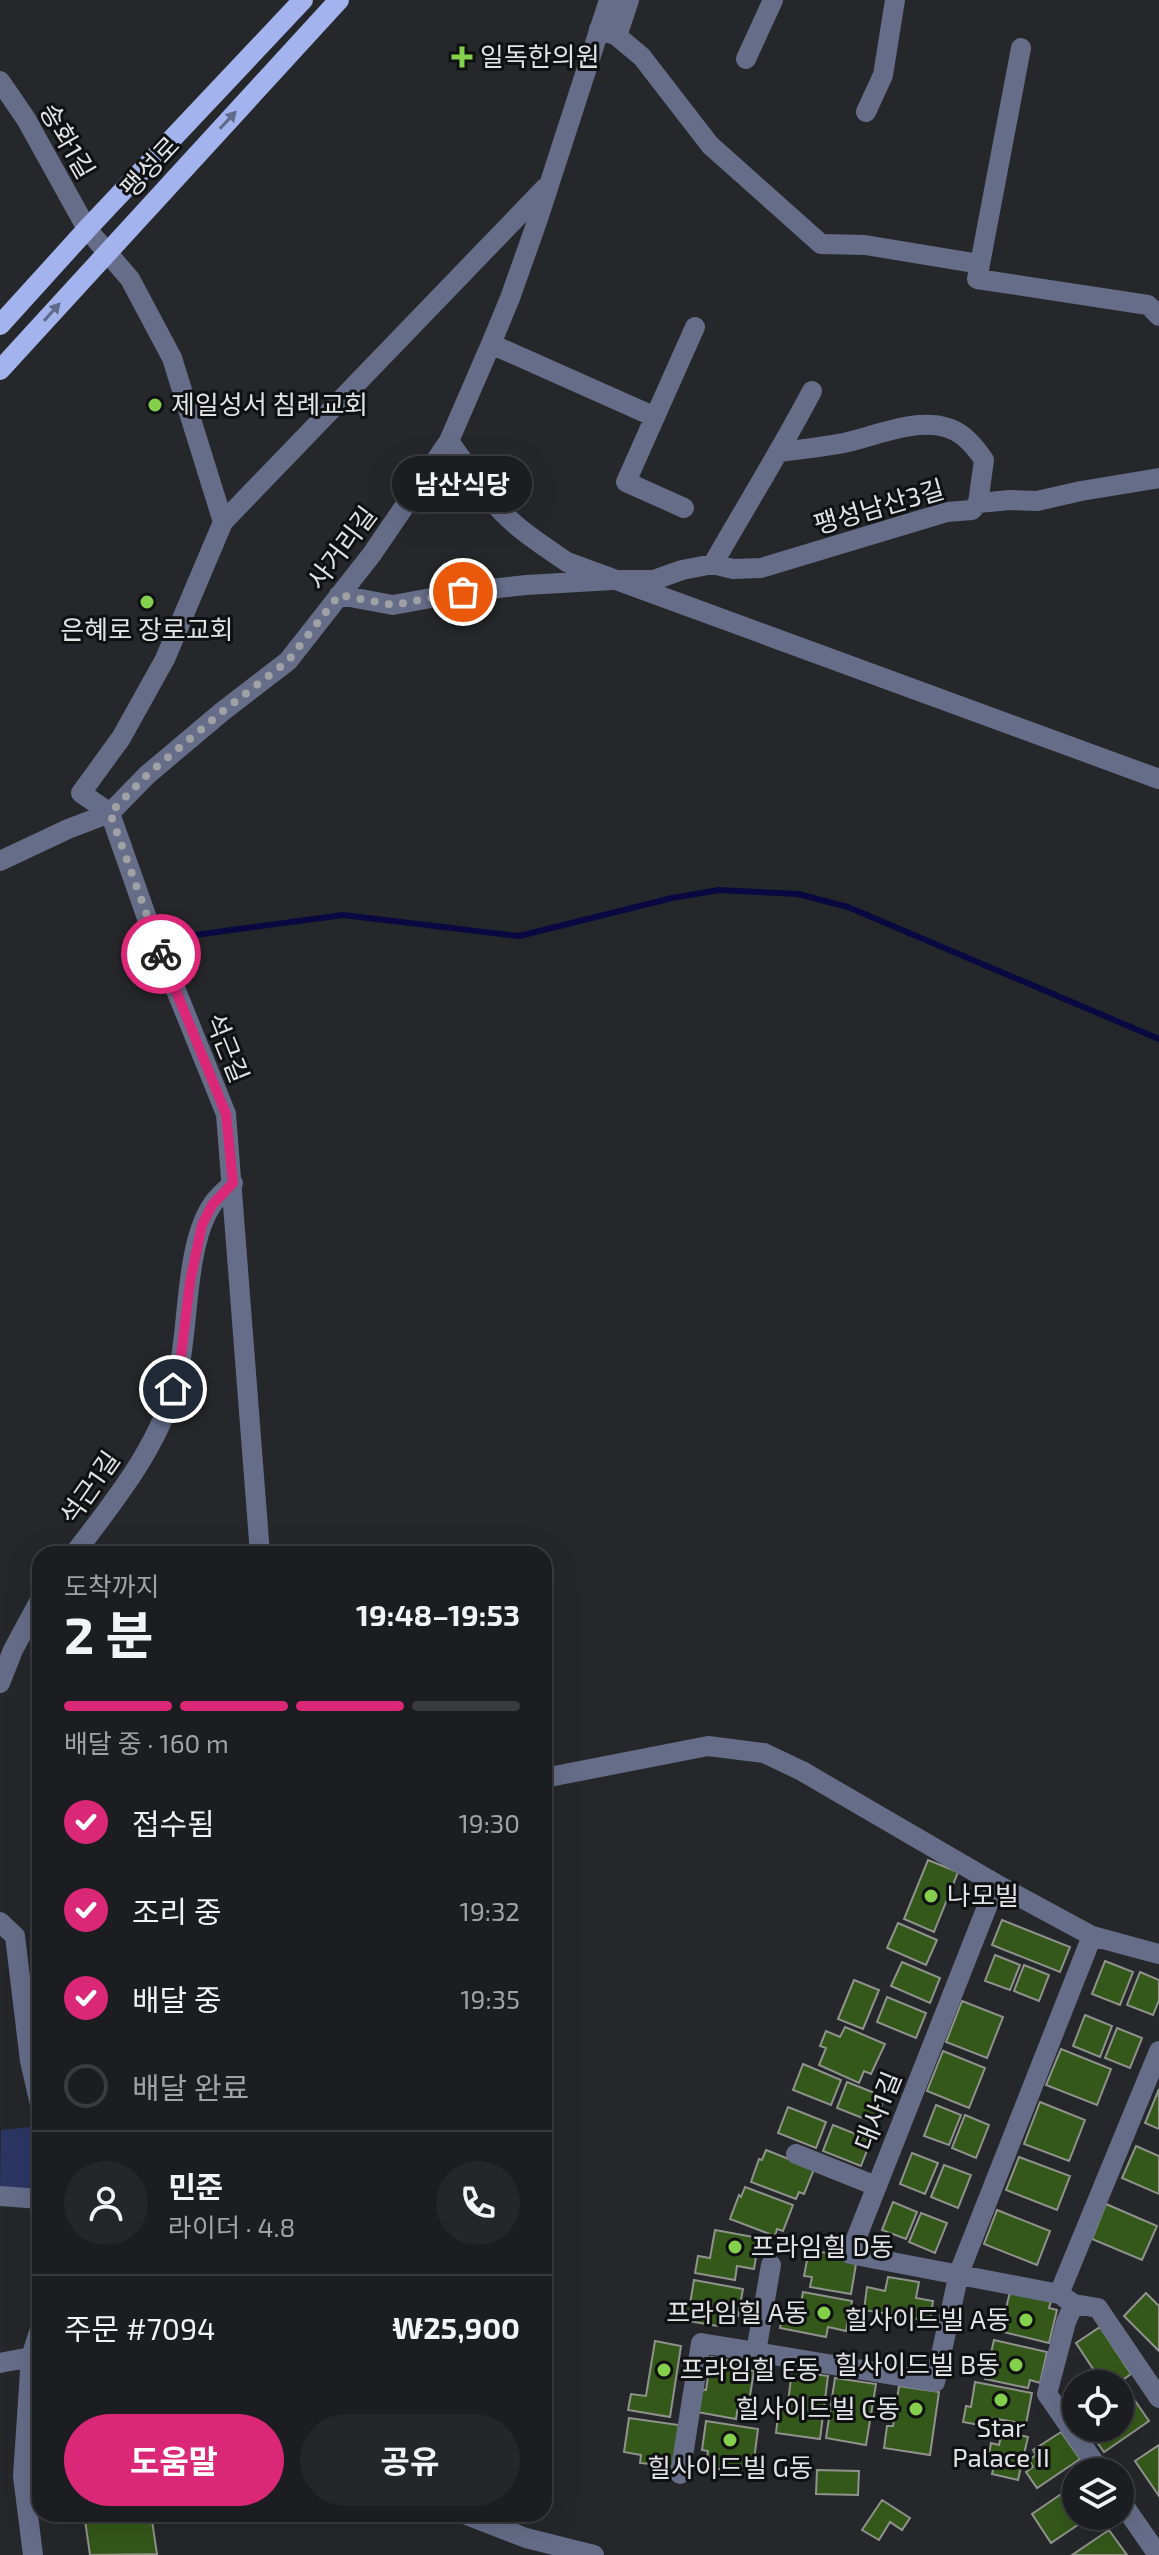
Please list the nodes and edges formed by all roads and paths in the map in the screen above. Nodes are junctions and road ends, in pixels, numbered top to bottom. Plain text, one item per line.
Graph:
1 (303, 0) edge
2 (339, 0) edge
3 (609, 0) edge
4 (629, 0) edge
5 (773, 0) edge
6 (895, 0) edge
7 (608, 33) junction
8 (1021, 48) dead end
9 (746, 59) dead end
10 (0, 81) edge
11 (866, 112) dead end
12 (547, 185) junction
13 (87, 229) junction
14 (107, 252) junction
15 (980, 264) junction
16 (1159, 316) edge
17 (0, 325) edge
18 (695, 327) dead end
19 (491, 344) junction
20 (0, 370) edge
21 (812, 391) dead end
22 (655, 417) junction
23 (449, 441) junction
24 (780, 452) junction
25 (1159, 478) edge
26 (978, 503) junction
27 (684, 508) dead end
28 (223, 522) junction
29 (713, 564) junction
30 (613, 580) junction
31 (339, 595) junction
32 (1159, 779) edge
33 (110, 813) junction
34 (0, 861) edge
35 (233, 1183) junction
36 (80, 1546) edge
37 (259, 1546) edge
38 (32, 1615) edge
39 (0, 1683) edge
40 (552, 1776) edge
41 (996, 1884) junction
42 (0, 1922) edge
43 (1092, 1936) junction
44 (1159, 1954) edge
45 (1159, 2051) edge
46 (32, 2070) edge
47 (1155, 2073) edge
48 (796, 2154) dead end
49 (876, 2186) junction
50 (0, 2196) edge
51 (32, 2198) edge
52 (771, 2265) dead end
53 (959, 2273) junction
54 (1066, 2299) junction
55 (756, 2352) junction
56 (32, 2358) edge
57 (0, 2363) edge
58 (32, 2388) edge
59 (1159, 2398) edge
60 (1091, 2458) edge
61 (680, 2474) dead end
62 (1134, 2520) edge
63 (485, 2522) edge
64 (33, 2555) edge
65 (594, 2555) edge
66 (1158, 2555) edge

1 - 13 main road, 팽성로
14 -> 2 main road, 팽성로
3 - 7 street, 사거리길
4 - 7 street
5 - 9 street
6 - 11 street
7 - 12 street, 사거리길
7 - 15 street
8 - 15 street
10 - 13 street, 송화1길
12 - 19 street, 사거리길
12 - 28 street
13 - 14 street, 송화1길
13 - 17 main road, 팽성로
20 -> 14 main road, 팽성로
14 - 28 street, 송화1길
15 - 16 street
18 - 22 street
19 - 22 street
19 - 23 street, 사거리길
21 - 24 street
22 - 27 street
23 - 30 street
23 - 31 street, 사거리길
24 - 26 street
24 - 29 street
25 - 26 street, 팽성남산3길
26 - 29 street, 팽성남산3길
28 - 33 street
29 - 30 street, 팽성남산3길
30 - 31 street, 팽성남산3길
30 - 32 street
31 - 33 street, 사거리길
33 - 34 street, 사거리길
33 - 35 street, 석근길
35 - 36 street, 석근1길
35 - 37 street, 석근길
38 - 39 street
40 - 41 street
41 - 43 street
41 - 49 street, 대사1길
42 - 46 street
43 - 44 street
43 - 53 street
45 - 47 street
47 - 54 street
48 - 49 street
49 - 53 street, 대사1길
50 - 51 street
52 - 55 street
53 - 54 street, 대사1길
53 - 55 street
54 - 59 street, 대사1길
54 - 60 street
55 - 61 street
56 - 57 street
58 - 64 street
62 - 66 street
63 - 65 street

